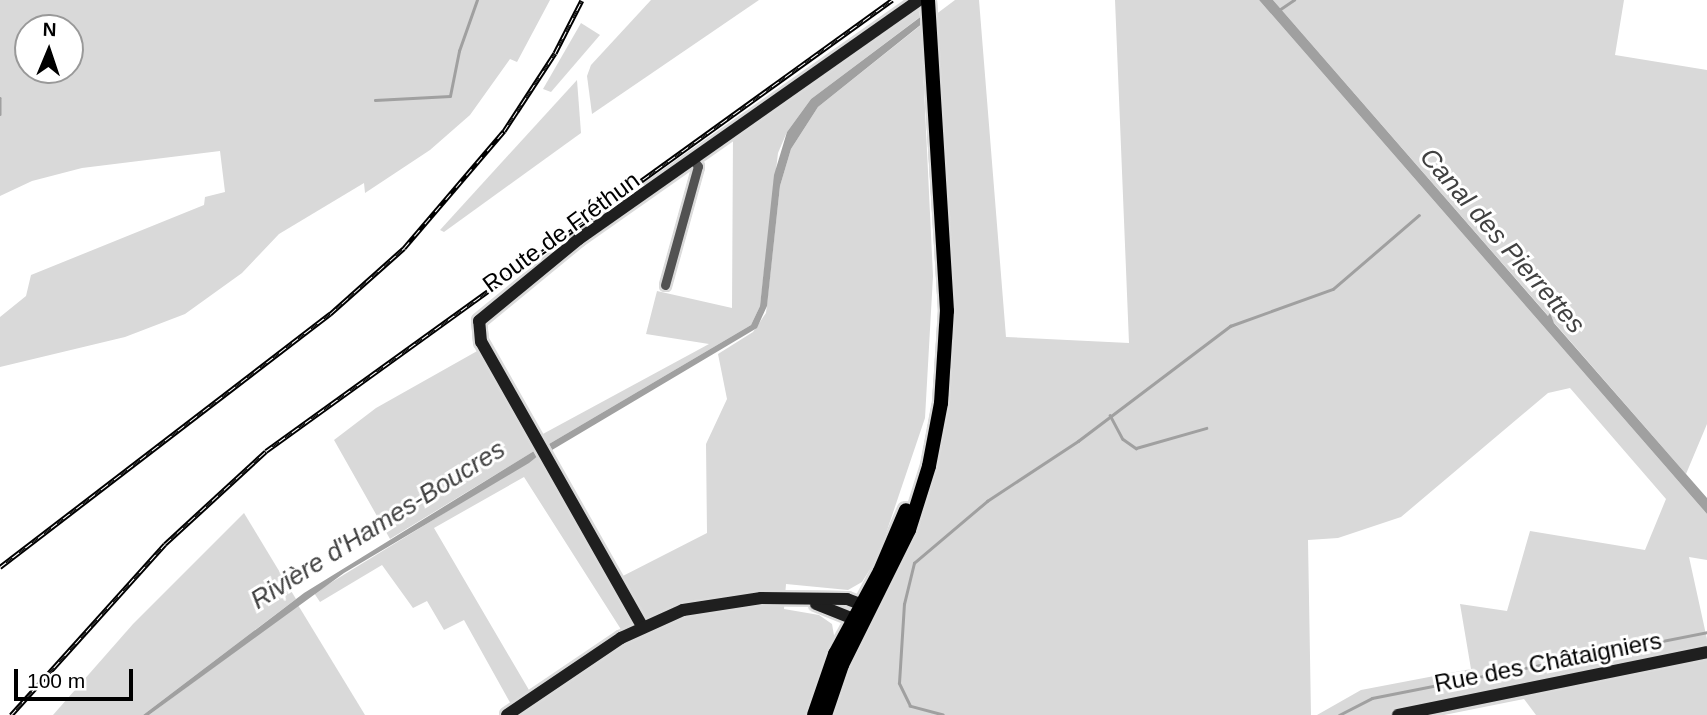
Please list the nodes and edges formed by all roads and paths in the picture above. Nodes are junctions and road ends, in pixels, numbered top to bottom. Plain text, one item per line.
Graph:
1 (919, 0) edge
2 (928, 0) edge
3 (694, 161) junction
4 (665, 285) dead end
5 (781, 599) junction
6 (867, 607) junction
7 (859, 621) junction
8 (642, 626) junction
9 (1707, 652) edge
10 (507, 715) edge
11 (814, 715) edge
12 (825, 715) edge
13 (1398, 715) edge

1 - 3 street, Route de Fréthun
2 - 6 main road
3 - 4 street
3 - 8 street, Route de Fréthun
5 - 6 street
5 - 7 street
5 - 8 street
6 - 7 main road
7 - 11 main road
7 - 12 main road
8 - 10 street
9 - 13 street, Rue des Châtaigniers

